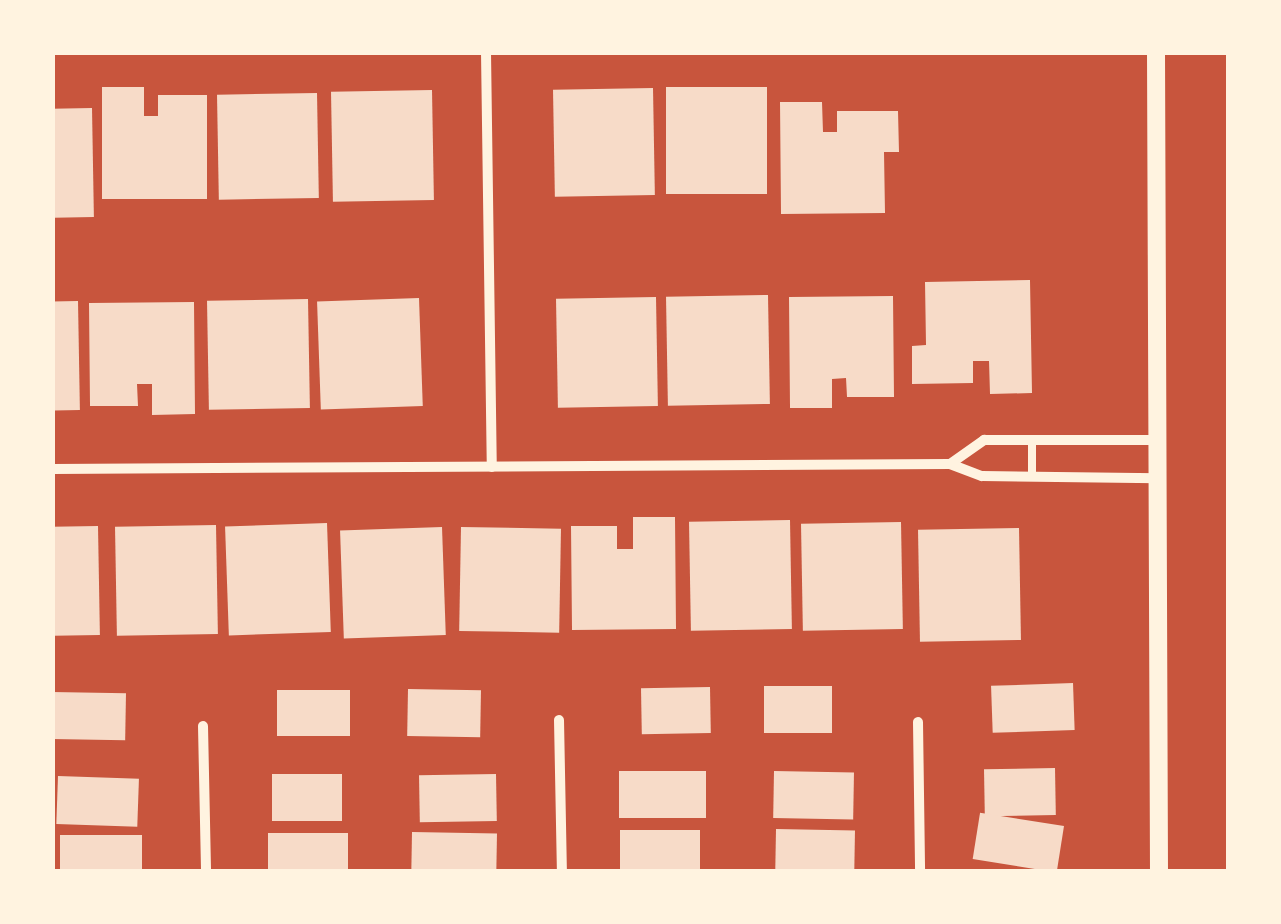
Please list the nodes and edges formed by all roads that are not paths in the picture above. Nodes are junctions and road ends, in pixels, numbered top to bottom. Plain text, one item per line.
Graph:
1 (486, 52) edge
2 (1156, 52) edge
3 (1032, 440) junction
4 (1158, 440) junction
5 (950, 464) junction
6 (492, 467) junction
7 (52, 469) edge
8 (1032, 476) junction
9 (1158, 478) junction
10 (559, 720) dead end
11 (918, 722) dead end
12 (203, 726) dead end
13 (206, 872) edge
14 (562, 872) edge
15 (920, 872) edge
16 (1159, 872) edge

1 - 6 street
2 - 4 street
3 - 4 street
3 - 5 street
3 - 8 lane
4 - 9 street
5 - 6 street
5 - 8 street
6 - 7 street
8 - 9 street
9 - 16 street
10 - 14 street
11 - 15 street
12 - 13 street

